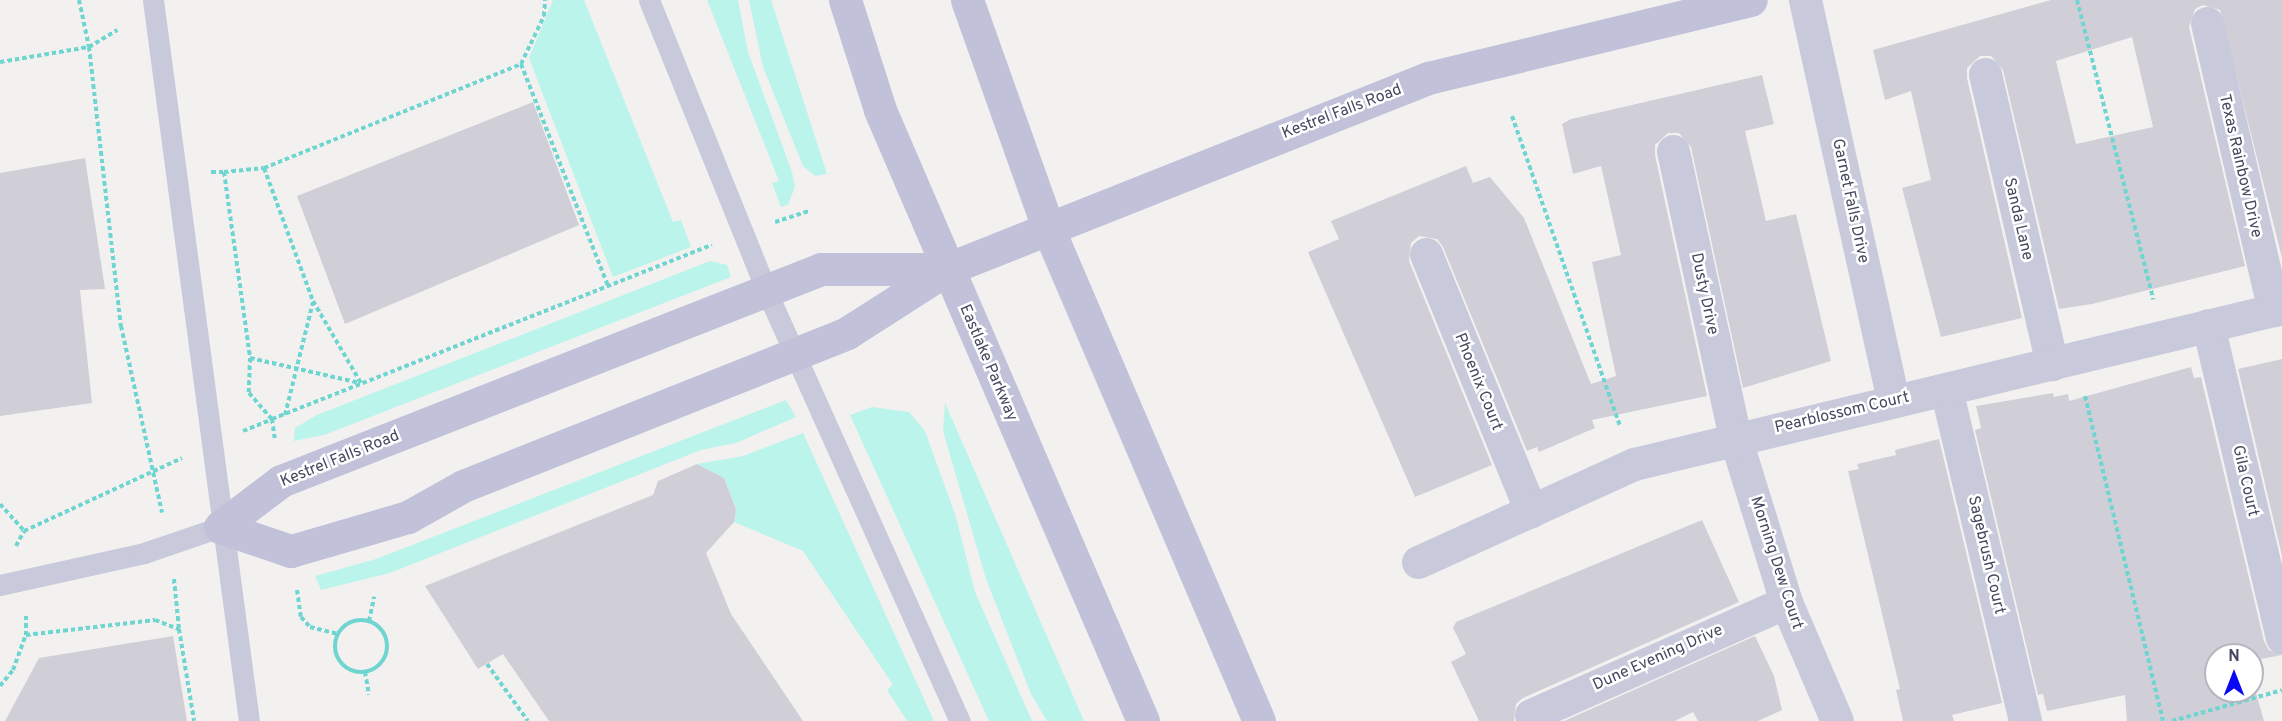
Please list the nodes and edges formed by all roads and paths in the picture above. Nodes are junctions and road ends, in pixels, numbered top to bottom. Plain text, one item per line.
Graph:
1 (79, 0) edge
2 (153, 0) edge
3 (545, 0) edge
4 (649, 0) edge
5 (845, 0) edge
6 (968, 0) edge
7 (1751, 0) edge
8 (1805, 0) edge
9 (2077, 0) edge
10 (2207, 23) dead end
11 (117, 30) dead end
12 (88, 47) junction
13 (0, 62) edge
14 (521, 64) junction
15 (1985, 74) dead end
16 (1512, 116) dead end
17 (1673, 151) dead end
18 (264, 168) junction
19 (207, 172) dead end
20 (224, 172) junction
21 (809, 211) dead end
22 (765, 225) dead end
23 (1048, 228) junction
24 (718, 242) dead end
25 (1426, 254) dead end
26 (947, 269) junction
27 (608, 286) junction
28 (766, 290) junction
29 (313, 301) junction
30 (2278, 309) edge
31 (2208, 325) junction
32 (2162, 336) junction
33 (794, 354) junction
34 (250, 358) junction
35 (2052, 364) junction
36 (295, 369) junction
37 (361, 383) junction
38 (1946, 389) junction
39 (2084, 392) dead end
40 (1893, 401) junction
41 (285, 415) junction
42 (1735, 437) junction
43 (210, 444) junction
44 (1634, 464) junction
45 (150, 474) junction
46 (0, 504) edge
47 (1531, 511) junction
48 (220, 527) junction
49 (24, 531) junction
50 (14, 550) dead end
51 (1418, 562) dead end
52 (0, 585) edge
53 (374, 597) dead end
54 (1786, 602) junction
55 (26, 614) dead end
56 (302, 617) dead end
57 (369, 621) junction
58 (338, 634) junction
59 (26, 635) junction
60 (2282, 637) edge
61 (487, 664) dead end
62 (365, 672) junction
63 (0, 686) edge
64 (2282, 690) edge
65 (369, 695) dead end
66 (1531, 714) dead end
67 (194, 721) edge
68 (249, 721) edge
69 (528, 721) edge
70 (960, 721) edge
71 (1143, 721) edge
72 (1259, 721) edge
73 (1837, 721) edge
74 (2025, 721) edge
75 (2163, 721) edge
76 (2172, 721) edge

1 - 12 path
2 - 43 lane
3 - 14 path
4 - 28 lane
5 - 26 street, Eastlake Parkway
6 - 23 street
7 - 23 street, Kestrel Falls Road
8 - 40 street, Garnet Falls Drive
9 - 32 path
10 - 30 street, Texas Rainbow Drive
11 - 12 path
12 - 13 path
12 - 45 path
14 - 18 path
14 - 27 path
15 - 35 street, Sanda Lane
16 - 44 path
17 - 42 street, Dusty Drive
18 - 20 path
18 - 29 path
19 - 20 path
20 - 34 path
21 - 22 path
23 - 26 street, Kestrel Falls Road
23 - 72 street
24 - 27 path
25 - 47 street, Phoenix Court
26 - 28 street, Kestrel Falls Road
26 - 33 street, Kestrel Falls Road
26 - 71 street, Eastlake Parkway
27 - 37 path
28 - 33 lane
28 - 48 street, Kestrel Falls Road
29 - 36 path
29 - 37 path
30 - 31 street, Pearblossom Court
31 - 32 street, Pearblossom Court
31 - 60 street, Gila Court
32 - 35 street, Pearblossom Court
33 - 48 street, Kestrel Falls Road
33 - 70 lane
34 - 36 path
34 - 41 path
35 - 38 street, Pearblossom Court
36 - 37 path
36 - 41 path
37 - 41 path
38 - 40 street, Pearblossom Court
38 - 74 street, Sagebrush Court
39 - 75 path
40 - 42 street, Pearblossom Court
42 - 44 street, Pearblossom Court
42 - 54 street, Morning Dew Court
43 - 45 path
43 - 48 lane
44 - 47 street, Pearblossom Court
45 - 49 path
46 - 49 path
47 - 51 street, Pearblossom Court
48 - 52 lane
48 - 68 lane
49 - 50 path
53 - 57 path
54 - 66 street, Dune Evening Drive
54 - 73 street, Morning Dew Court
55 - 59 path
56 - 58 path
57 - 58 path
57 - 62 path
58 - 62 path
59 - 63 path
59 - 67 path
61 - 69 path
62 - 65 path
64 - 76 path

